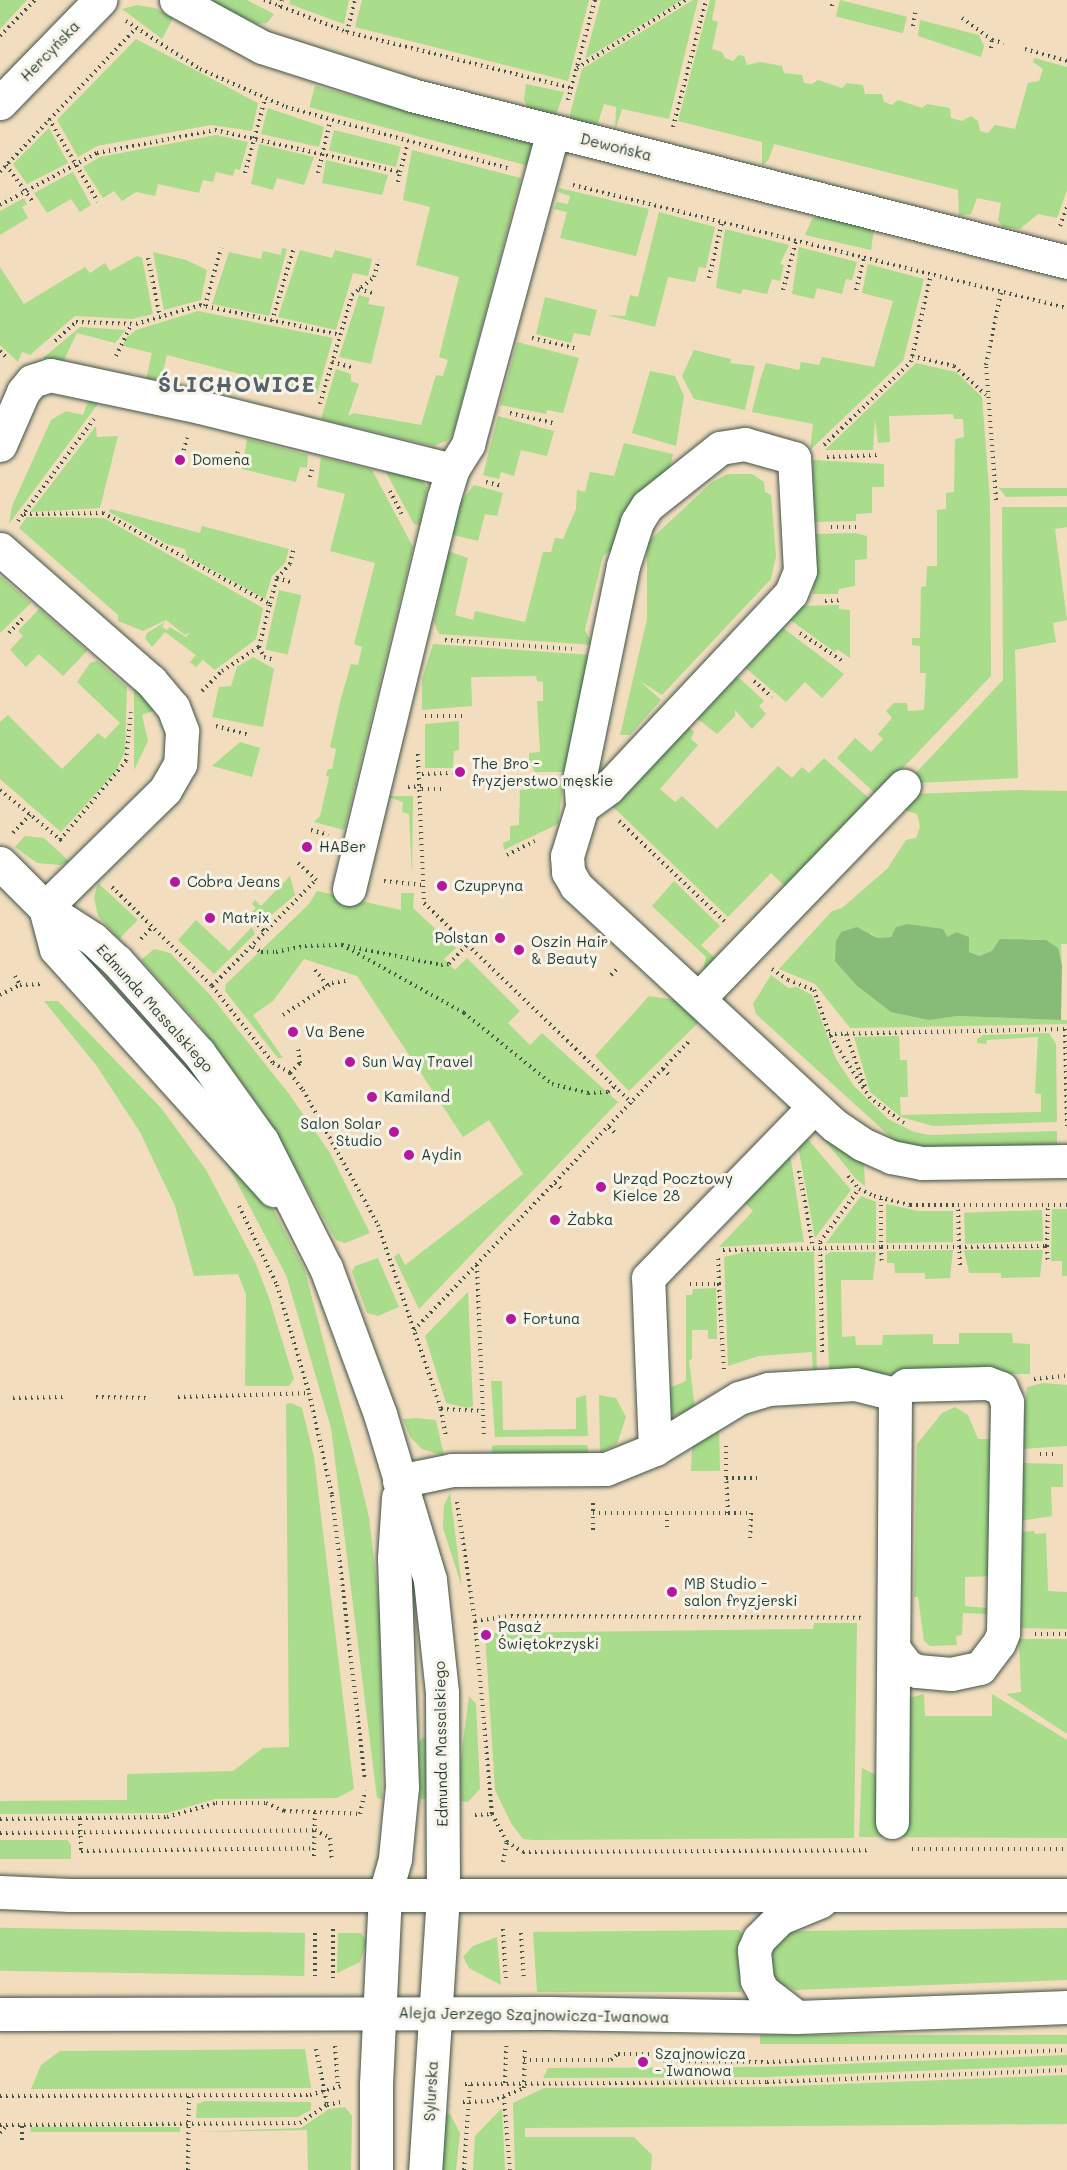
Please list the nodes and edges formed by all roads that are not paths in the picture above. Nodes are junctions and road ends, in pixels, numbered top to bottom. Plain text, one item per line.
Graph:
1 (100, 0) edge
2 (176, 0) edge
3 (0, 103) edge
4 (556, 132) junction
5 (1067, 262) edge
6 (0, 446) edge
7 (452, 470) junction
8 (7, 538) edge
9 (904, 786) dead end
10 (590, 803) junction
11 (3, 852) edge
12 (349, 889) dead end
13 (45, 908) junction
14 (699, 998) junction
15 (808, 1113) junction
16 (1067, 1161) edge
17 (895, 1394) junction
18 (655, 1449) junction
19 (399, 1481) junction
20 (894, 1634) junction
21 (890, 1840) road end
22 (0, 1892) edge
23 (385, 1894) junction
24 (842, 1894) junction
25 (443, 1895) junction
26 (1067, 1895) edge
27 (1067, 2007) edge
28 (379, 2013) junction
29 (436, 2013) junction
30 (0, 2014) edge
31 (797, 2017) junction
32 (376, 2170) edge
33 (425, 2170) edge

1 - 3 street, Hercyńska
2 - 4 street, Dewońska
4 - 5 street, Dewońska
4 - 7 street
6 - 7 street
7 - 12 street
8 - 13 street
9 - 14 street
10 - 10 street
10 - 14 street
11 - 13 street
13 - 19 street, Edmunda Massalskiego
14 - 15 street
15 - 16 street
15 - 18 street
17 - 18 street
17 - 20 street
17 - 20 street
18 - 19 street
19 - 23 street, Edmunda Massalskiego
19 - 25 street, Edmunda Massalskiego
20 - 21 street
22 - 23 street
23 - 25 street
23 - 28 street, Edmunda Massalskiego
24 - 25 street
24 - 26 street
24 - 31 street
25 - 29 street, Edmunda Massalskiego
27 - 31 street, Aleja Jerzego Szajnowicza-Iwanowa
28 - 29 street, Aleja Jerzego Szajnowicza-Iwanowa
28 - 30 street, Aleja Jerzego Szajnowicza-Iwanowa
28 - 32 street
29 - 31 street, Aleja Jerzego Szajnowicza-Iwanowa
29 - 33 street, Sylurska

